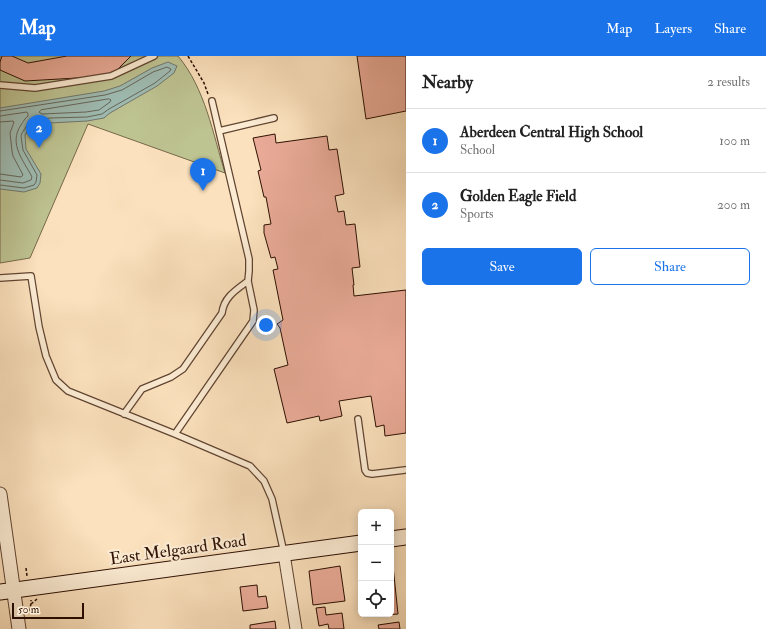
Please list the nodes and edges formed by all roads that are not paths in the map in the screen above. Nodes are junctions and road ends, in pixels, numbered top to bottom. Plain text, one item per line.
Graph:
1 (154, 56) edge
2 (0, 85) edge
3 (212, 102) road end
4 (274, 118) dead end
5 (220, 131) junction
6 (0, 278) edge
7 (248, 281) junction
8 (124, 414) junction
9 (358, 419) dead end
10 (175, 434) junction
11 (406, 470) edge
12 (406, 477) edge
13 (0, 494) edge
14 (406, 537) edge
15 (394, 539) edge
16 (358, 543) edge
17 (284, 554) junction
18 (7, 592) edge
19 (19, 629) edge
20 (296, 629) edge

1 - 2 lane
3 - 5 lane
4 - 5 lane
5 - 7 lane
6 - 8 lane
7 - 8 lane
7 - 10 lane
8 - 10 lane
9 - 11 lane
10 - 17 lane
11 - 12 lane
13 - 18 street
14 - 15 main road
16 - 17 main road, East Melgaard Road
17 - 18 main road, East Melgaard Road
17 - 20 street
18 - 19 street

